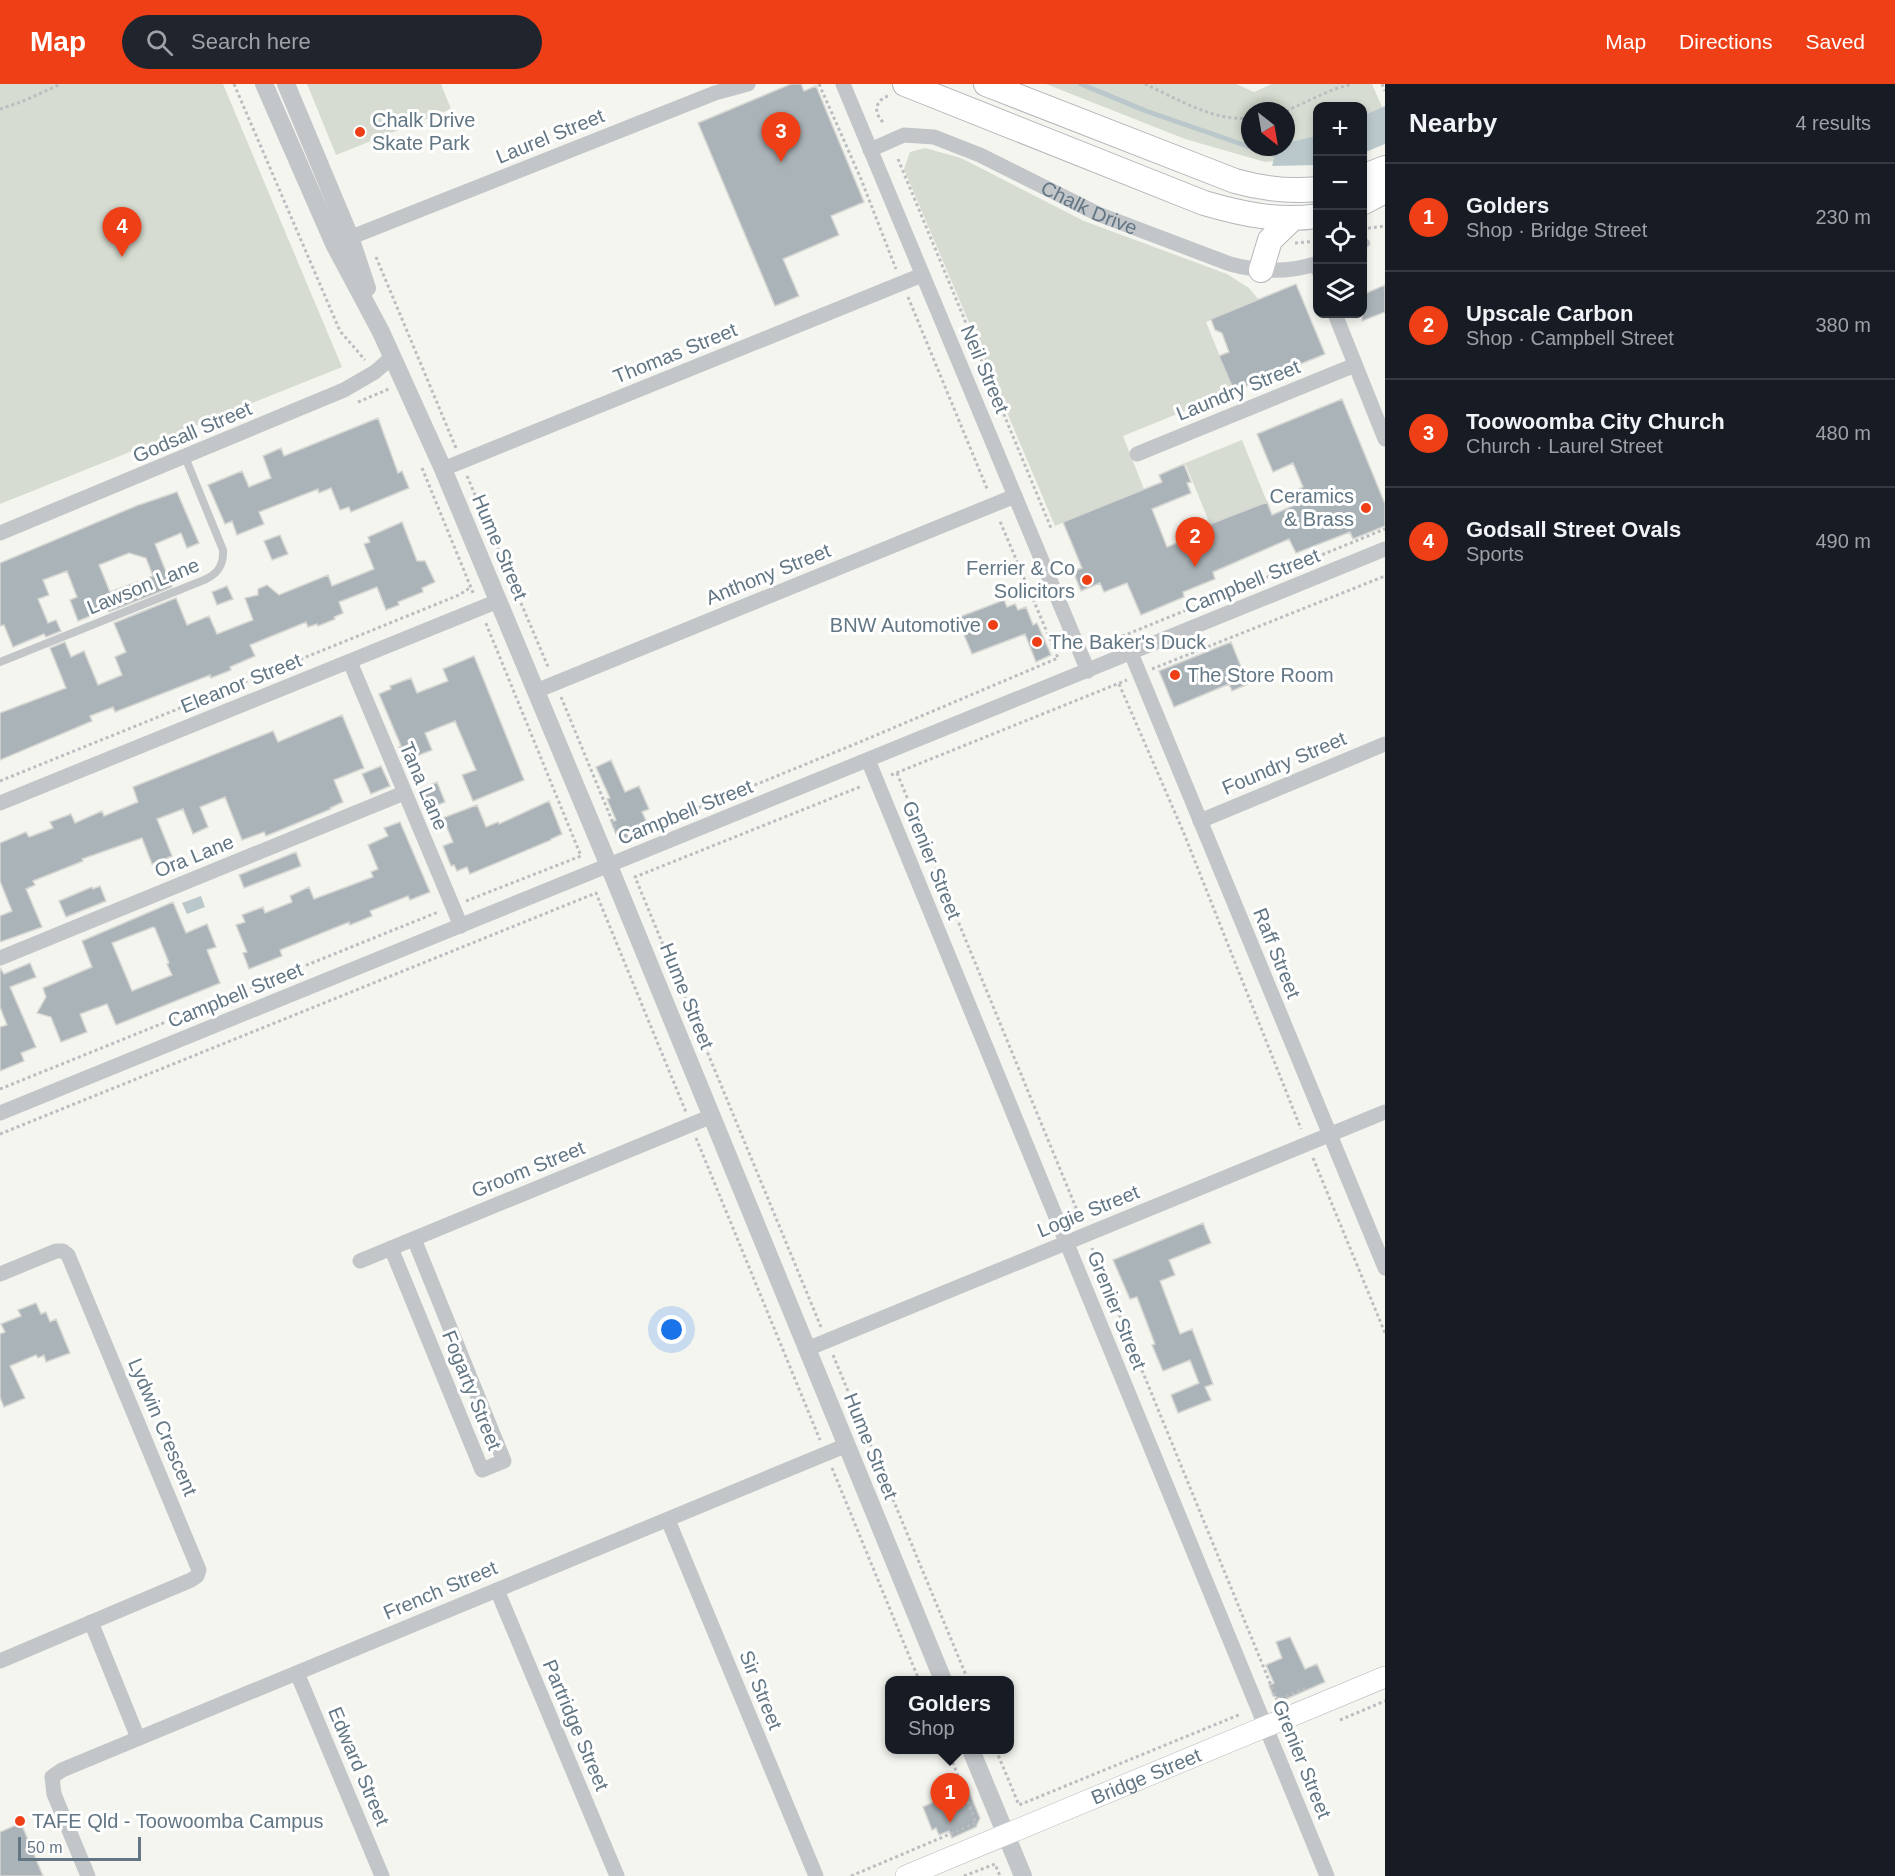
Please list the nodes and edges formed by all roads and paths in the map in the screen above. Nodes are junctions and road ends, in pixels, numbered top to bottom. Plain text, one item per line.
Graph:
1 (61, 84) edge
2 (234, 84) edge
3 (264, 84) edge
4 (286, 84) edge
5 (748, 84) edge
6 (819, 84) edge
7 (843, 84) edge
8 (905, 84) edge
9 (986, 84) edge
10 (1145, 84) edge
11 (1353, 84) edge
12 (1382, 84) edge
13 (1347, 85) edge
14 (718, 88) edge
15 (1385, 91) edge
16 (1295, 107) edge
17 (0, 109) edge
18 (1241, 119) edge
19 (870, 150) junction
20 (898, 159) dead end
21 (1385, 168) edge
22 (1367, 175) edge
23 (1313, 189) edge
24 (1313, 216) edge
25 (1293, 218) junction
26 (1385, 226) edge
27 (1367, 228) edge
28 (350, 238) junction
29 (1313, 266) edge
30 (1261, 270) junction
31 (922, 275) junction
32 (902, 284) junction
33 (1337, 318) edge
34 (392, 357) junction
35 (1355, 365) junction
36 (375, 372) junction
37 (1385, 439) edge
38 (1137, 454) dead end
39 (186, 457) junction
40 (461, 462) junction
41 (421, 466) dead end
42 (443, 469) junction
43 (1015, 496) junction
44 (993, 505) junction
45 (1051, 528) dead end
46 (1385, 529) edge
47 (0, 532) edge
48 (1385, 549) edge
49 (1385, 576) edge
50 (471, 587) junction
51 (498, 601) junction
52 (480, 608) junction
53 (1105, 639) dead end
54 (1131, 653) junction
55 (0, 662) edge
56 (350, 662) junction
57 (1088, 671) junction
58 (1139, 675) junction
59 (555, 683) junction
60 (536, 691) junction
61 (1385, 744) edge
62 (868, 760) junction
63 (0, 781) edge
64 (404, 794) junction
65 (0, 803) edge
66 (1200, 821) junction
67 (609, 866) junction
68 (635, 877) dead end
69 (452, 906) junction
70 (460, 926) junction
71 (0, 958) edge
72 (0, 1089) edge
73 (1385, 1112) edge
74 (0, 1113) edge
75 (712, 1116) junction
76 (691, 1125) junction
77 (0, 1134) edge
78 (1330, 1135) junction
79 (1307, 1144) junction
80 (414, 1239) junction
81 (1067, 1242) junction
82 (391, 1248) junction
83 (360, 1261) dead end
84 (1385, 1268) edge
85 (0, 1274) edge
86 (1385, 1333) edge
87 (827, 1341) junction
88 (807, 1349) junction
89 (847, 1445) junction
90 (826, 1454) junction
91 (668, 1520) junction
92 (496, 1590) junction
93 (91, 1622) junction
94 (0, 1661) edge
95 (297, 1673) junction
96 (917, 1676) edge
97 (941, 1676) edge
98 (966, 1676) edge
99 (1385, 1677) edge
100 (1385, 1701) edge
101 (1241, 1714) dead end
102 (1340, 1720) dead end
103 (1266, 1727) junction
104 (138, 1738) junction
105 (950, 1754) edge
106 (973, 1754) edge
107 (998, 1754) edge
108 (1006, 1834) junction
109 (912, 1875) edge
110 (88, 1876) edge
111 (382, 1876) edge
112 (617, 1876) edge
113 (816, 1876) edge
114 (851, 1876) edge
115 (964, 1876) edge
116 (1000, 1876) edge
117 (1023, 1876) edge
118 (1328, 1876) edge

1 - 17 path
2 - 36 path
3 - 28 street, Hume Street
4 - 28 street, Hume Street
5 - 14 street, Laurel Street
6 - 32 path
7 - 19 street, Neil Street
8 - 25 highway
9 - 23 highway
10 - 18 path
11 - 13 path
12 - 15 path
13 - 16 path
14 - 28 street, Laurel Street
19 - 30 street, Chalk Drive
19 - 31 street, Neil Street
20 - 45 path
21 - 22 highway
24 - 25 highway
25 - 30 highway
26 - 27 path
28 - 34 street, Hume Street
28 - 40 path
29 - 30 street, Chalk Drive
31 - 32 street, Thomas Street
31 - 43 street, Neil Street
32 - 40 street, Thomas Street
32 - 44 path
33 - 35 street
34 - 36 street, Godsall Street
34 - 42 street, Hume Street
35 - 37 street
35 - 38 street, Laundry Street
36 - 39 street, Godsall Street
39 - 47 street, Godsall Street
39 - 55 lane, Lawson Lane
40 - 42 street, Thomas Street
40 - 59 path
41 - 50 path
42 - 51 street, Hume Street
43 - 44 street, Anthony Street
43 - 57 street, Neil Street
44 - 59 street, Anthony Street
44 - 59 path
46 - 53 path
48 - 54 street, Campbell Street
49 - 58 path
50 - 52 path
50 - 63 path
51 - 52 street, Eleanor Street
51 - 60 street, Hume Street
52 - 56 street, Eleanor Street
52 - 69 path
54 - 57 street, Campbell Street
54 - 58 street, Raff Street
56 - 64 street, Tana Lane
56 - 65 street, Eleanor Street
57 - 62 street, Campbell Street
58 - 66 street, Raff Street
58 - 79 path
59 - 60 street, Anthony Street
60 - 67 street, Hume Street
61 - 66 street, Foundry Street
62 - 67 street, Campbell Street
62 - 81 street, Grenier Street
64 - 69 street, Tana Lane
64 - 71 street, Ora Lane
66 - 78 street, Raff Street
67 - 70 street, Campbell Street
67 - 75 street, Hume Street
68 - 87 path
69 - 70 street, Tana Lane
69 - 72 path
70 - 74 street, Campbell Street
73 - 78 street, Logie Street
75 - 76 street, Groom Street
75 - 88 street, Hume Street
76 - 77 path
76 - 80 street, Groom Street
76 - 90 path
78 - 79 street, Logie Street
78 - 84 street, Raff Street
79 - 81 street, Logie Street
79 - 86 path
80 - 82 street, Groom Street
80 - 82 street, Fogarty Street
81 - 87 street, Logie Street
81 - 103 street, Grenier Street
82 - 83 street, Groom Street
85 - 93 street, Lydwin Crescent
87 - 88 street, Logie Street
87 - 98 path
88 - 89 street, Hume Street
89 - 90 street, French Street
89 - 97 street, Hume Street
90 - 91 street, French Street
90 - 96 path
91 - 92 street, French Street
91 - 113 street, Sir Street
92 - 95 street, French Street
92 - 112 street, Partridge Street
93 - 94 street, Lydwin Crescent
93 - 104 street
95 - 104 street, French Street
95 - 111 street, Edward Street
99 - 103 main road, Bridge Street
100 - 102 path
101 - 107 path
103 - 108 main road, Bridge Street
103 - 118 street, Grenier Street
104 - 110 street, French Street
105 - 114 path
106 - 108 street
108 - 109 main road, Bridge Street
108 - 117 street
115 - 116 path

